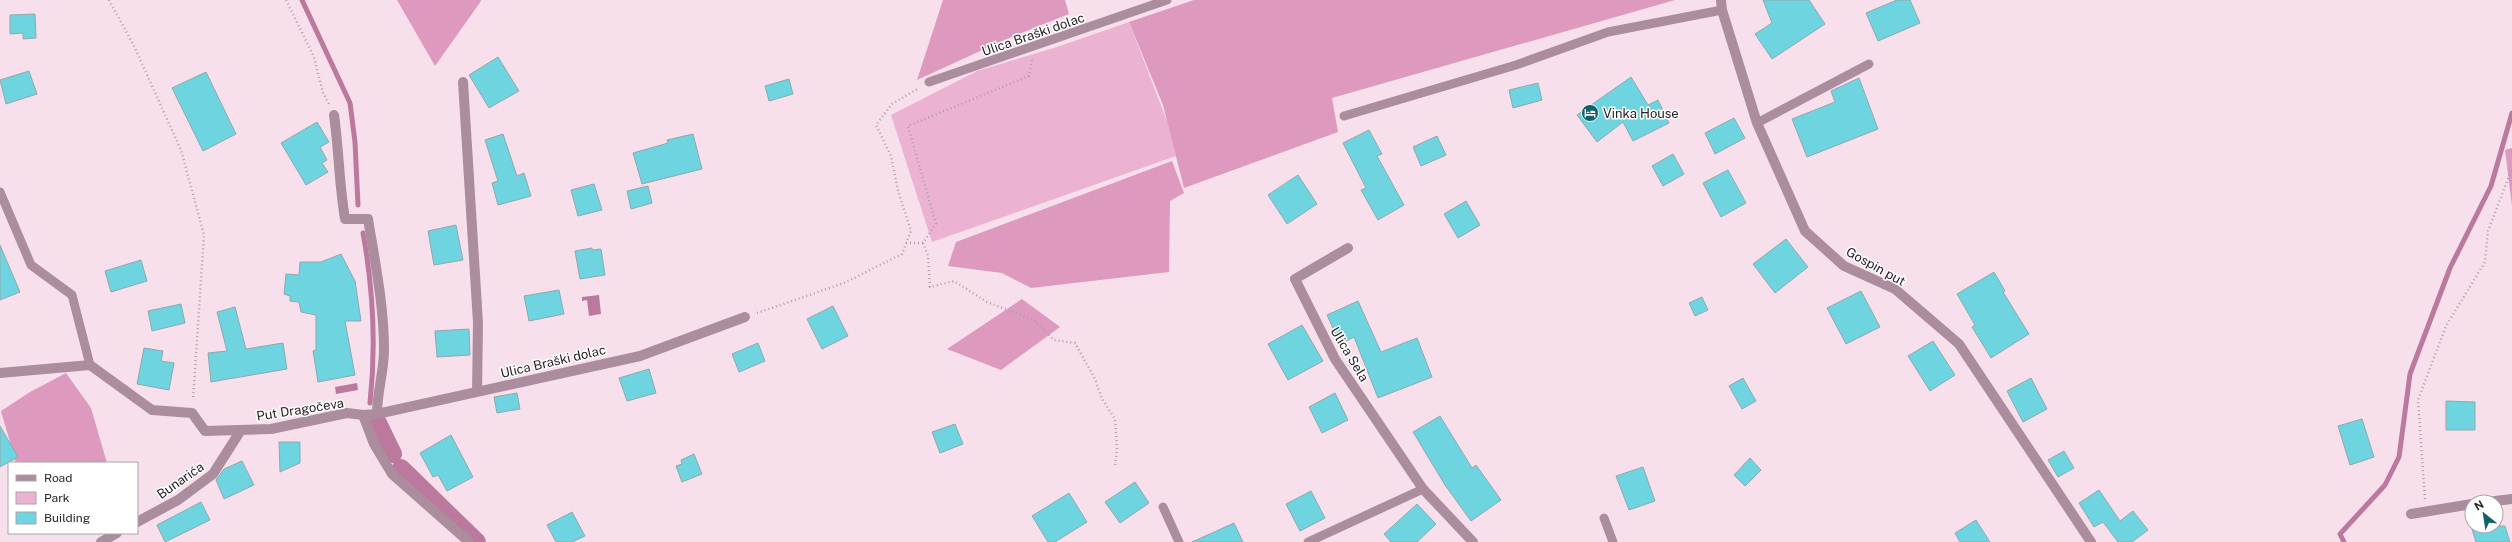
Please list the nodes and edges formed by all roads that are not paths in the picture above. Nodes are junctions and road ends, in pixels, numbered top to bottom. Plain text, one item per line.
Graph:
1 (1167, 0) edge
2 (1721, 5) edge
3 (1869, 64) dead end
4 (463, 82) dead end
5 (929, 82) road end
6 (334, 114) road end
7 (1344, 116) dead end
8 (1757, 123) junction
9 (0, 192) edge
10 (1348, 248) dead end
11 (745, 317) road end
12 (90, 365) junction
13 (0, 373) edge
14 (477, 392) junction
15 (378, 414) junction
16 (363, 415) junction
17 (241, 430) junction
18 (1423, 488) junction
19 (2464, 505) edge
20 (1163, 507) dead end
21 (2411, 514) dead end
22 (1604, 518) dead end
23 (138, 521) edge
24 (116, 534) edge
25 (101, 542) edge
26 (469, 542) edge
27 (1179, 542) edge
28 (1308, 542) edge
29 (1473, 542) edge
30 (1613, 542) edge
31 (2091, 542) edge

1 - 5 lane, Ulica Braški dolac
2 - 7 lane
2 - 8 street, Gospin put
3 - 8 lane
4 - 14 street
6 - 15 street
8 - 31 street, Gospin put
9 - 12 lane
10 - 18 street, Ulica Sela
11 - 14 street, Ulica Braški dolac
12 - 13 street
12 - 17 street, Put Dragočeva
14 - 15 street, Ulica Braški dolac
15 - 16 street, Ulica Braški dolac
16 - 17 street, Put Dragočeva
16 - 26 street, Put Dragočeva
17 - 23 street, Bunarića
18 - 28 lane
18 - 29 street, Ulica Sela
19 - 21 street
20 - 27 lane
22 - 30 lane
24 - 25 street

